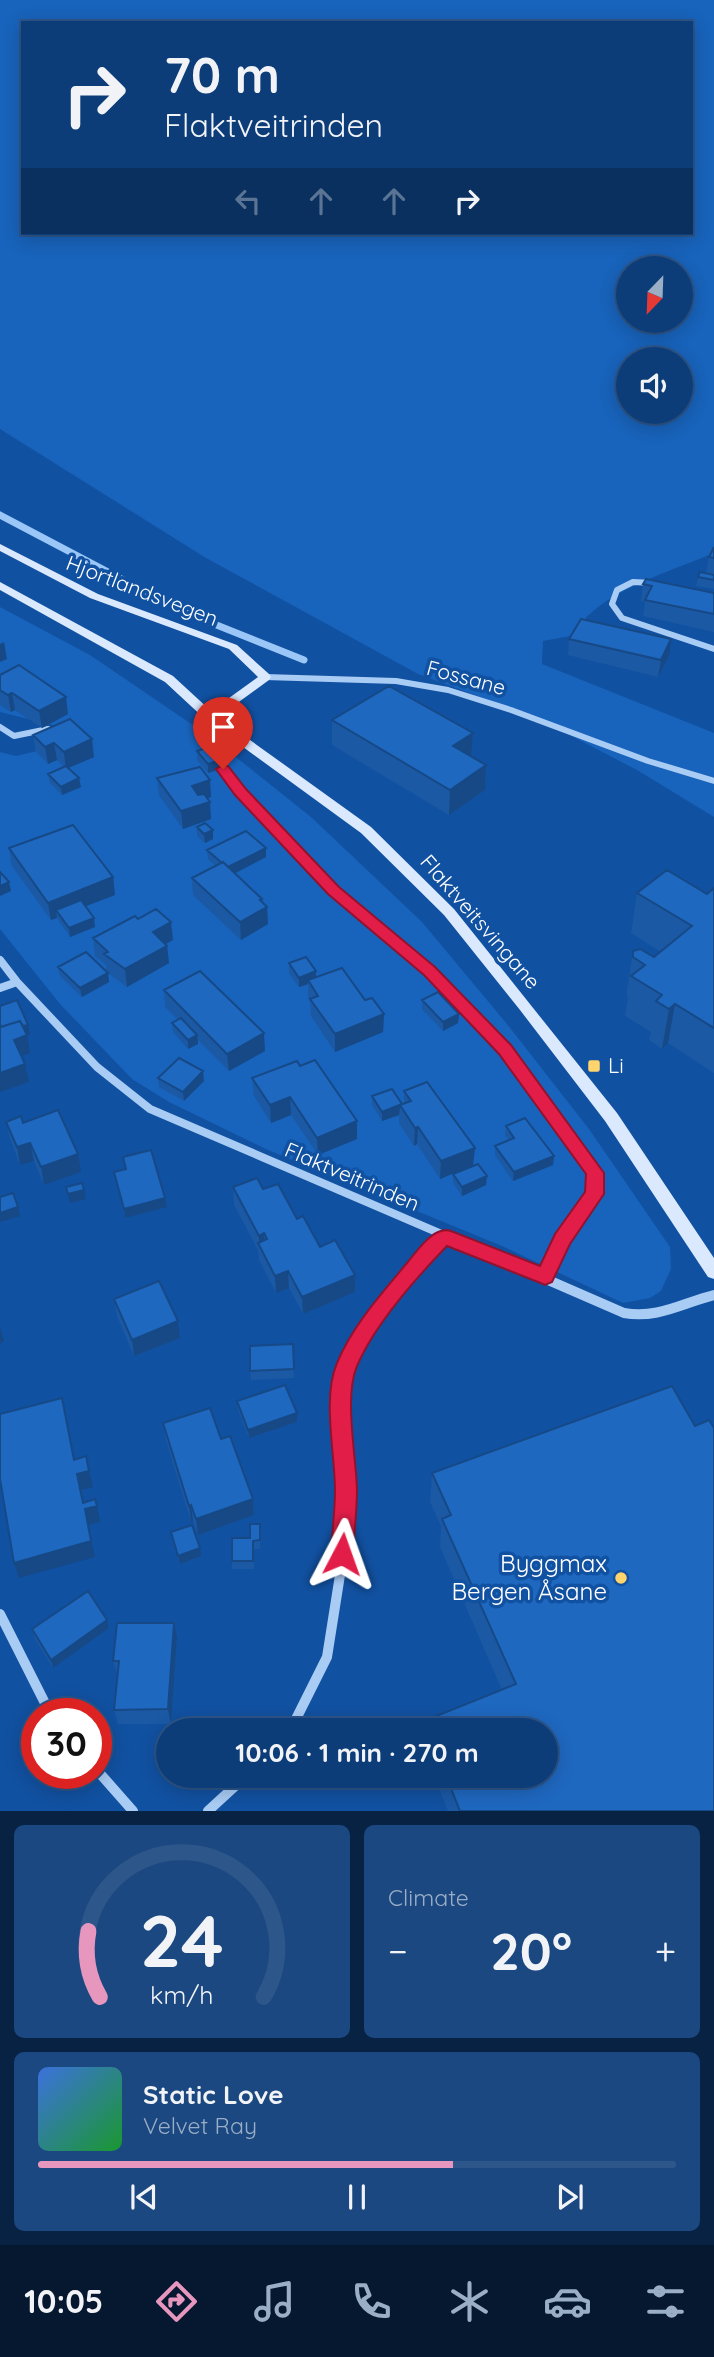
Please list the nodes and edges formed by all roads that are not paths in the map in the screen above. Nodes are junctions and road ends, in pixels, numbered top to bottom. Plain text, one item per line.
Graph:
1 (0, 547) edge
2 (660, 583) edge
3 (0, 585) edge
4 (714, 649) edge
5 (265, 677) junction
6 (210, 717) junction
7 (0, 727) edge
8 (48, 729) edge
9 (229, 753) dead end
10 (714, 781) edge
11 (0, 960) edge
12 (17, 982) junction
13 (0, 988) edge
14 (444, 1236) junction
15 (714, 1272) edge
16 (545, 1277) junction
17 (714, 1295) edge
18 (0, 1614) edge
19 (42, 1698) edge
20 (296, 1718) edge
21 (112, 1787) edge
22 (233, 1788) edge
23 (133, 1811) edge
24 (208, 1811) edge

1 - 5 main road, Hjortlandsvegen
2 - 4 street
3 - 6 main road, Flaktveitsvingane
5 - 6 main road
5 - 10 street, Fossane
6 - 15 main road, Flaktveitsvingane
7 - 8 street
9 - 16 street
11 - 12 street, Flaktveitrinden
12 - 13 street
12 - 14 street, Flaktveitrinden
14 - 16 street, Flaktveitrinden
14 - 20 street
16 - 17 street, Flaktveitrinden
18 - 19 street
21 - 23 street
22 - 24 street

